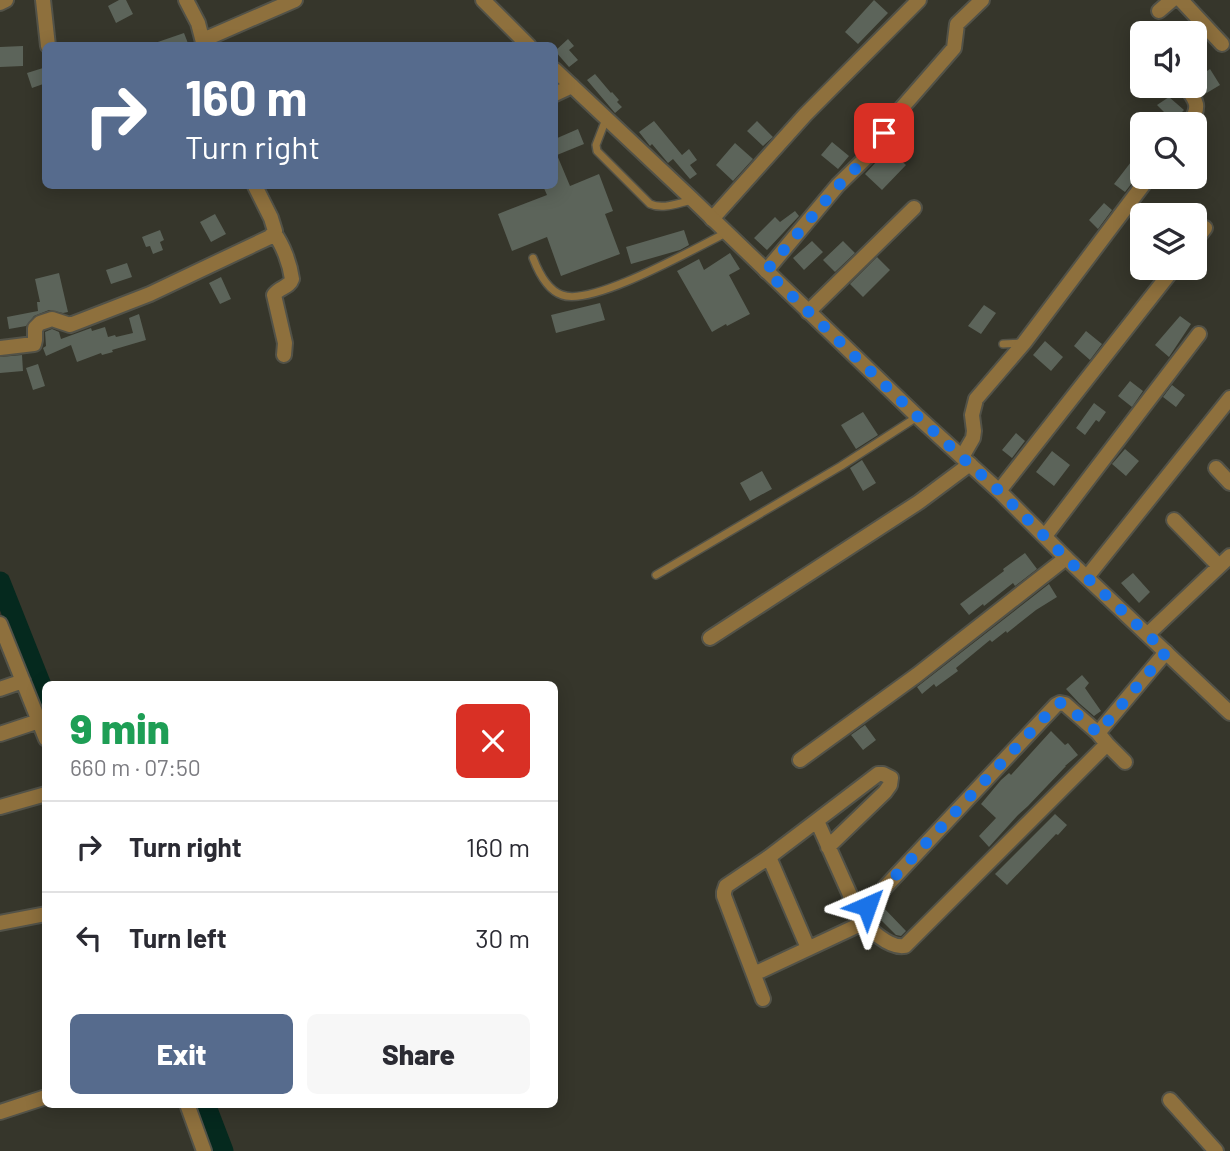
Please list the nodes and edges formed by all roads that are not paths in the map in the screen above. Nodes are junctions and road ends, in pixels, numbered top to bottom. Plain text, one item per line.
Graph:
1 (43, 0) edge
2 (186, 0) edge
3 (295, 0) edge
4 (482, 0) edge
5 (919, 0) edge
6 (982, 0) edge
7 (1172, 0) edge
8 (1181, 0) edge
9 (1159, 11) dead end
10 (48, 42) edge
11 (204, 42) edge
12 (206, 42) edge
13 (525, 42) edge
14 (1222, 44) dead end
15 (558, 73) edge
16 (572, 86) junction
17 (558, 93) edge
18 (606, 119) junction
19 (256, 189) edge
20 (1140, 189) edge
21 (692, 199) junction
22 (914, 208) dead end
23 (712, 219) junction
24 (274, 233) junction
25 (726, 233) junction
26 (533, 258) dead end
27 (766, 271) junction
28 (1165, 280) edge
29 (808, 312) junction
30 (1199, 334) dead end
31 (1024, 343) junction
32 (1003, 344) dead end
33 (0, 348) edge
34 (284, 355) dead end
35 (1230, 398) edge
36 (918, 417) junction
37 (966, 461) junction
38 (1216, 468) dead end
39 (1230, 483) edge
40 (999, 491) junction
41 (1174, 520) dead end
42 (1045, 536) junction
43 (1066, 558) junction
44 (1225, 561) edge
45 (656, 575) dead end
46 (1087, 577) junction
47 (0, 624) edge
48 (1147, 634) junction
49 (710, 638) dead end
50 (1166, 652) junction
51 (23, 681) junction
52 (2, 688) edge
53 (1230, 713) edge
54 (42, 724) edge
55 (42, 726) edge
56 (3, 733) edge
57 (1102, 739) junction
58 (800, 760) dead end
59 (1125, 762) dead end
60 (40, 796) edge
61 (0, 807) edge
62 (817, 821) junction
63 (828, 847) junction
64 (769, 858) junction
65 (42, 915) edge
66 (861, 919) junction
67 (0, 923) edge
68 (808, 948) junction
69 (754, 974) junction
70 (763, 999) dead end
71 (42, 1098) edge
72 (1170, 1100) dead end
73 (188, 1108) edge
74 (0, 1112) edge
75 (204, 1151) edge
76 (1216, 1151) edge

1 - 10 street
2 - 11 street
3 - 12 street
4 - 13 street
5 - 23 street
6 - 27 street
7 - 9 street
8 - 14 street
15 - 16 street
16 - 17 street
16 - 18 street
18 - 21 street
18 - 21 lane
19 - 24 street
20 - 31 street
21 - 23 street
22 - 29 street
23 - 25 street
24 - 33 street
24 - 34 street
25 - 26 lane
25 - 27 street
27 - 29 street
28 - 40 street
29 - 36 street
30 - 42 street
31 - 32 lane
31 - 37 street
35 - 46 street
36 - 37 street
36 - 45 lane
37 - 40 street
37 - 49 street
38 - 39 street
40 - 42 street
41 - 44 street
42 - 43 street
43 - 46 street
43 - 58 street
44 - 48 street
46 - 48 street
47 - 51 street
48 - 50 street
50 - 53 street
50 - 57 street
51 - 52 street
51 - 54 street
55 - 56 street
57 - 59 street
57 - 66 street
57 - 66 street
60 - 61 street
62 - 63 street
62 - 63 street
62 - 64 street
63 - 66 street
64 - 68 street
64 - 69 street
65 - 67 street
66 - 68 street
68 - 69 street
69 - 70 street
71 - 74 street
72 - 76 street
73 - 75 street

